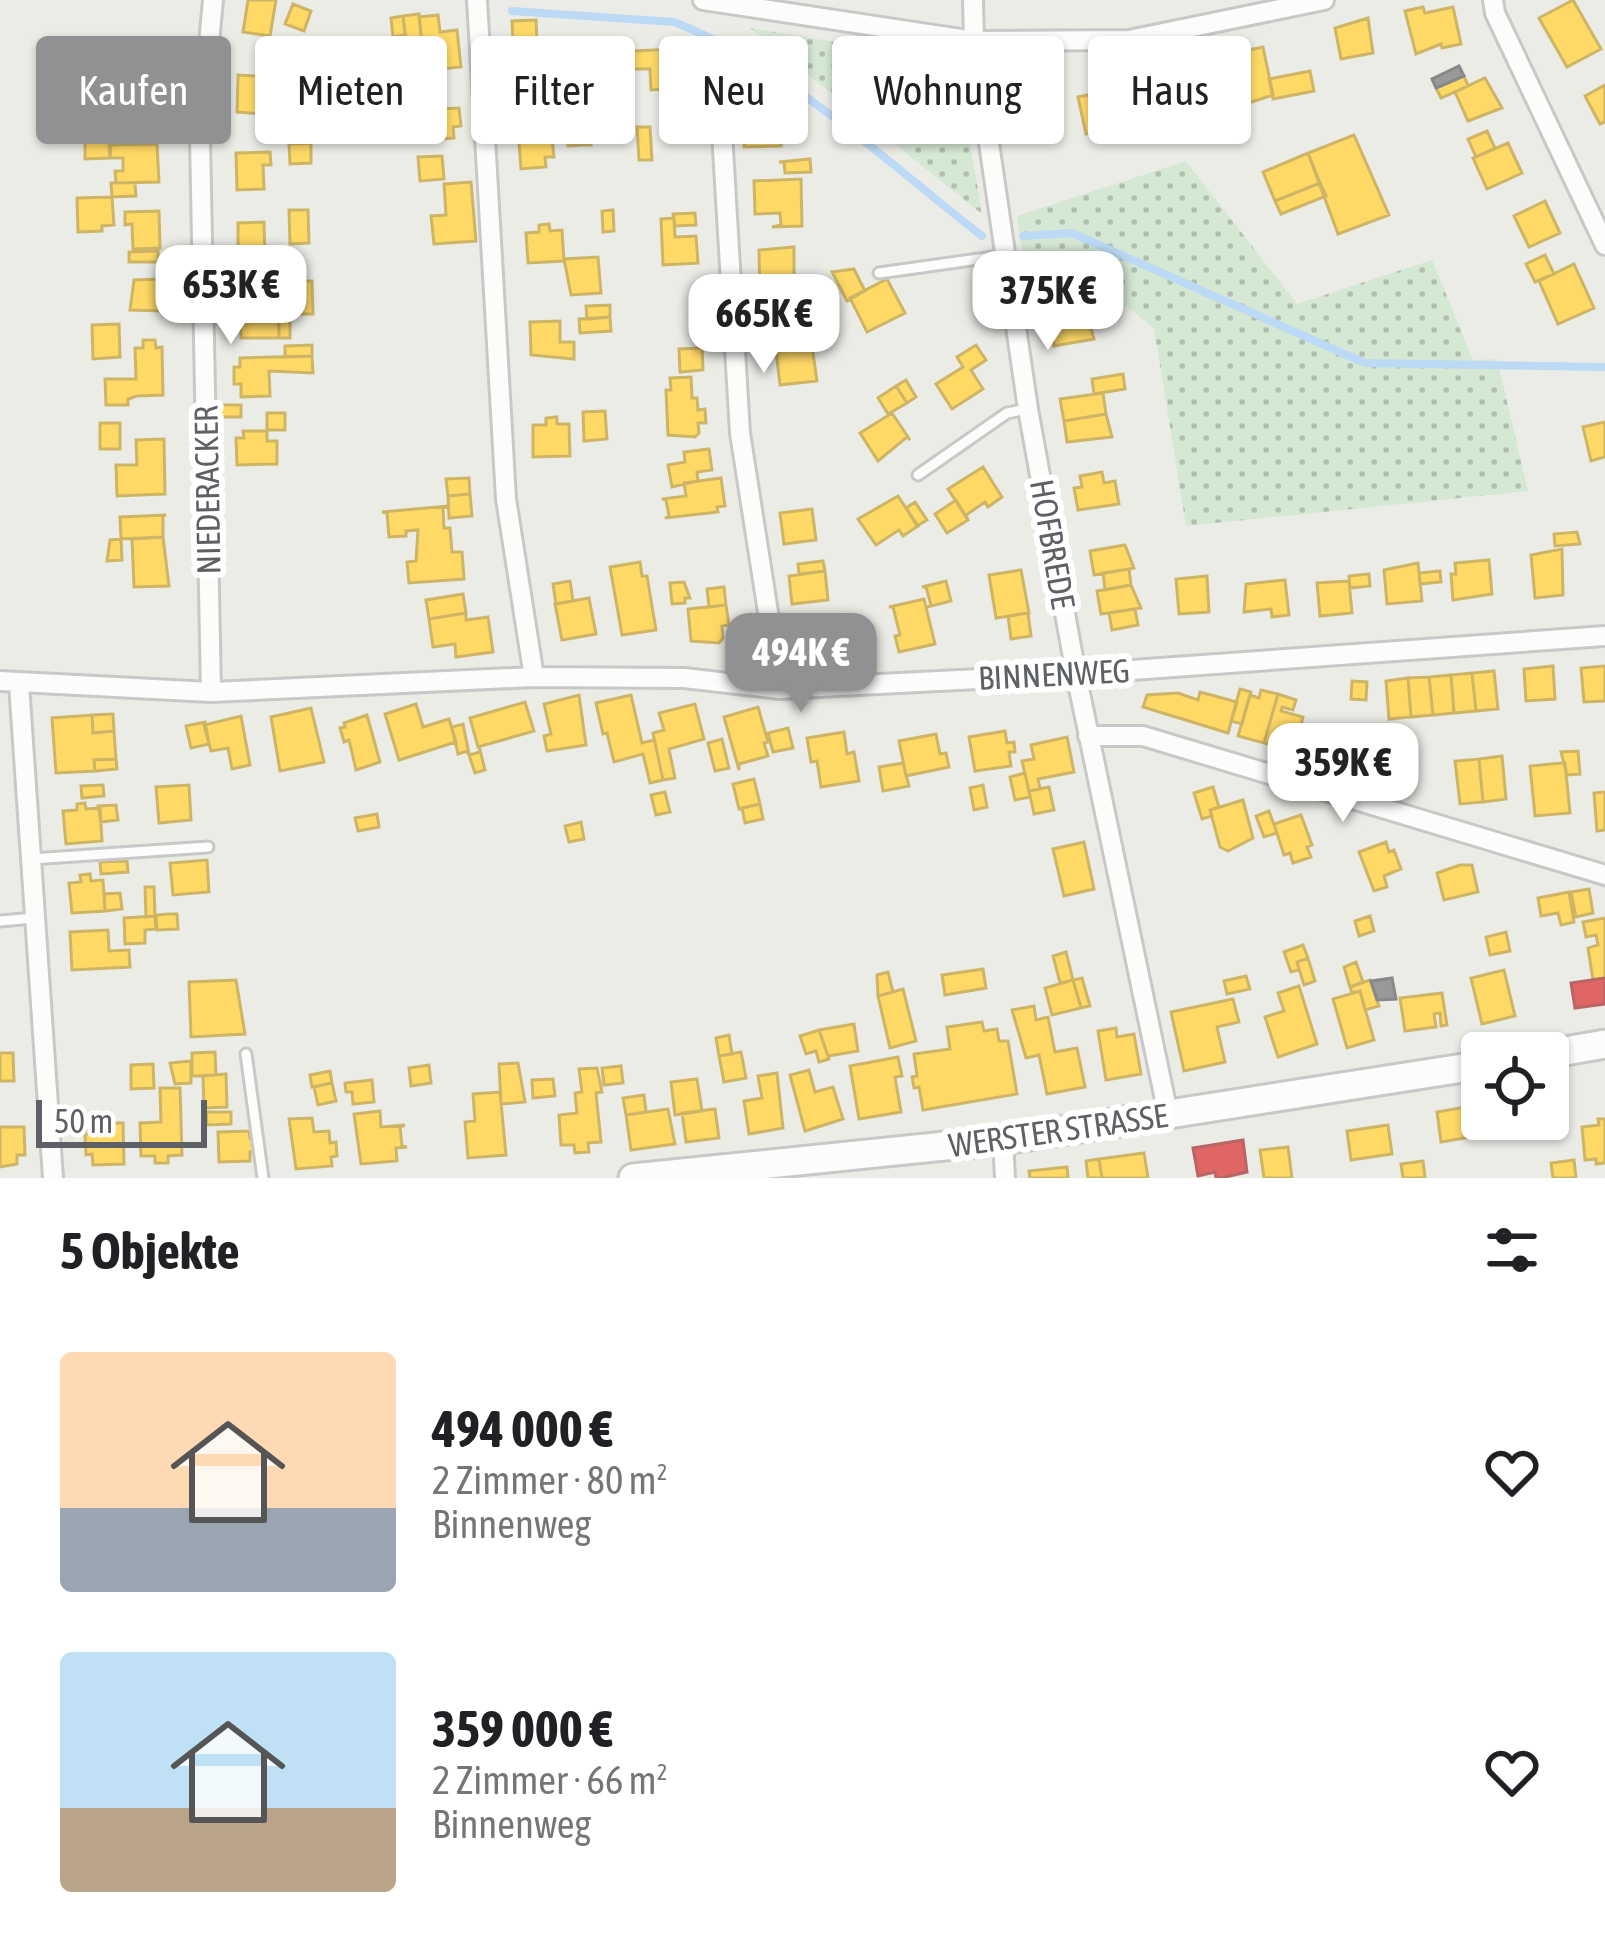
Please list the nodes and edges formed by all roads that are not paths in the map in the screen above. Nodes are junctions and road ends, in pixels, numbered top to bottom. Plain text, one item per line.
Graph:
1 (213, 0) edge
2 (477, 0) edge
3 (703, 0) edge
4 (973, 0) edge
5 (1324, 0) edge
6 (1493, 0) edge
7 (941, 36) edge
8 (974, 36) edge
9 (1064, 40) edge
10 (723, 144) edge
11 (990, 144) edge
12 (1605, 245) edge
13 (1007, 255) junction
14 (880, 272) dead end
15 (1028, 410) junction
16 (918, 475) dead end
17 (1605, 635) edge
18 (1076, 674) junction
19 (534, 677) junction
20 (10, 682) edge
21 (781, 689) junction
22 (211, 692) junction
23 (1088, 736) junction
24 (208, 847) dead end
25 (31, 859) junction
26 (1605, 875) edge
27 (34, 918) junction
28 (0, 921) edge
29 (1605, 1044) edge
30 (1569, 1050) edge
31 (246, 1054) dead end
32 (1461, 1067) edge
33 (1168, 1114) junction
34 (1003, 1140) junction
35 (52, 1178) edge
36 (263, 1178) edge
37 (633, 1178) edge
38 (1005, 1178) edge

1 - 22 street, NIEDERACKER
2 - 19 street
3 - 7 street
4 - 8 street, HOFBREDE
5 - 9 street
6 - 12 street
10 - 21 street
11 - 13 street, HOFBREDE
13 - 14 lane
13 - 15 street, HOFBREDE
15 - 16 lane
15 - 18 street, HOFBREDE
17 - 18 street, BINNENWEG
18 - 21 street, BINNENWEG
18 - 23 street, HOFBREDE
19 - 21 street, BINNENWEG
19 - 22 street, BINNENWEG
20 - 22 street, BINNENWEG
20 - 25 street
23 - 26 street, BINNENWEG
23 - 33 street, HOFBREDE
24 - 25 lane
25 - 27 street
27 - 28 lane
27 - 35 street
29 - 30 main road
31 - 36 lane
32 - 33 main road, WERSTER STRASSE
33 - 34 main road, WERSTER STRASSE
34 - 37 main road, WERSTER STRASSE
34 - 38 street

